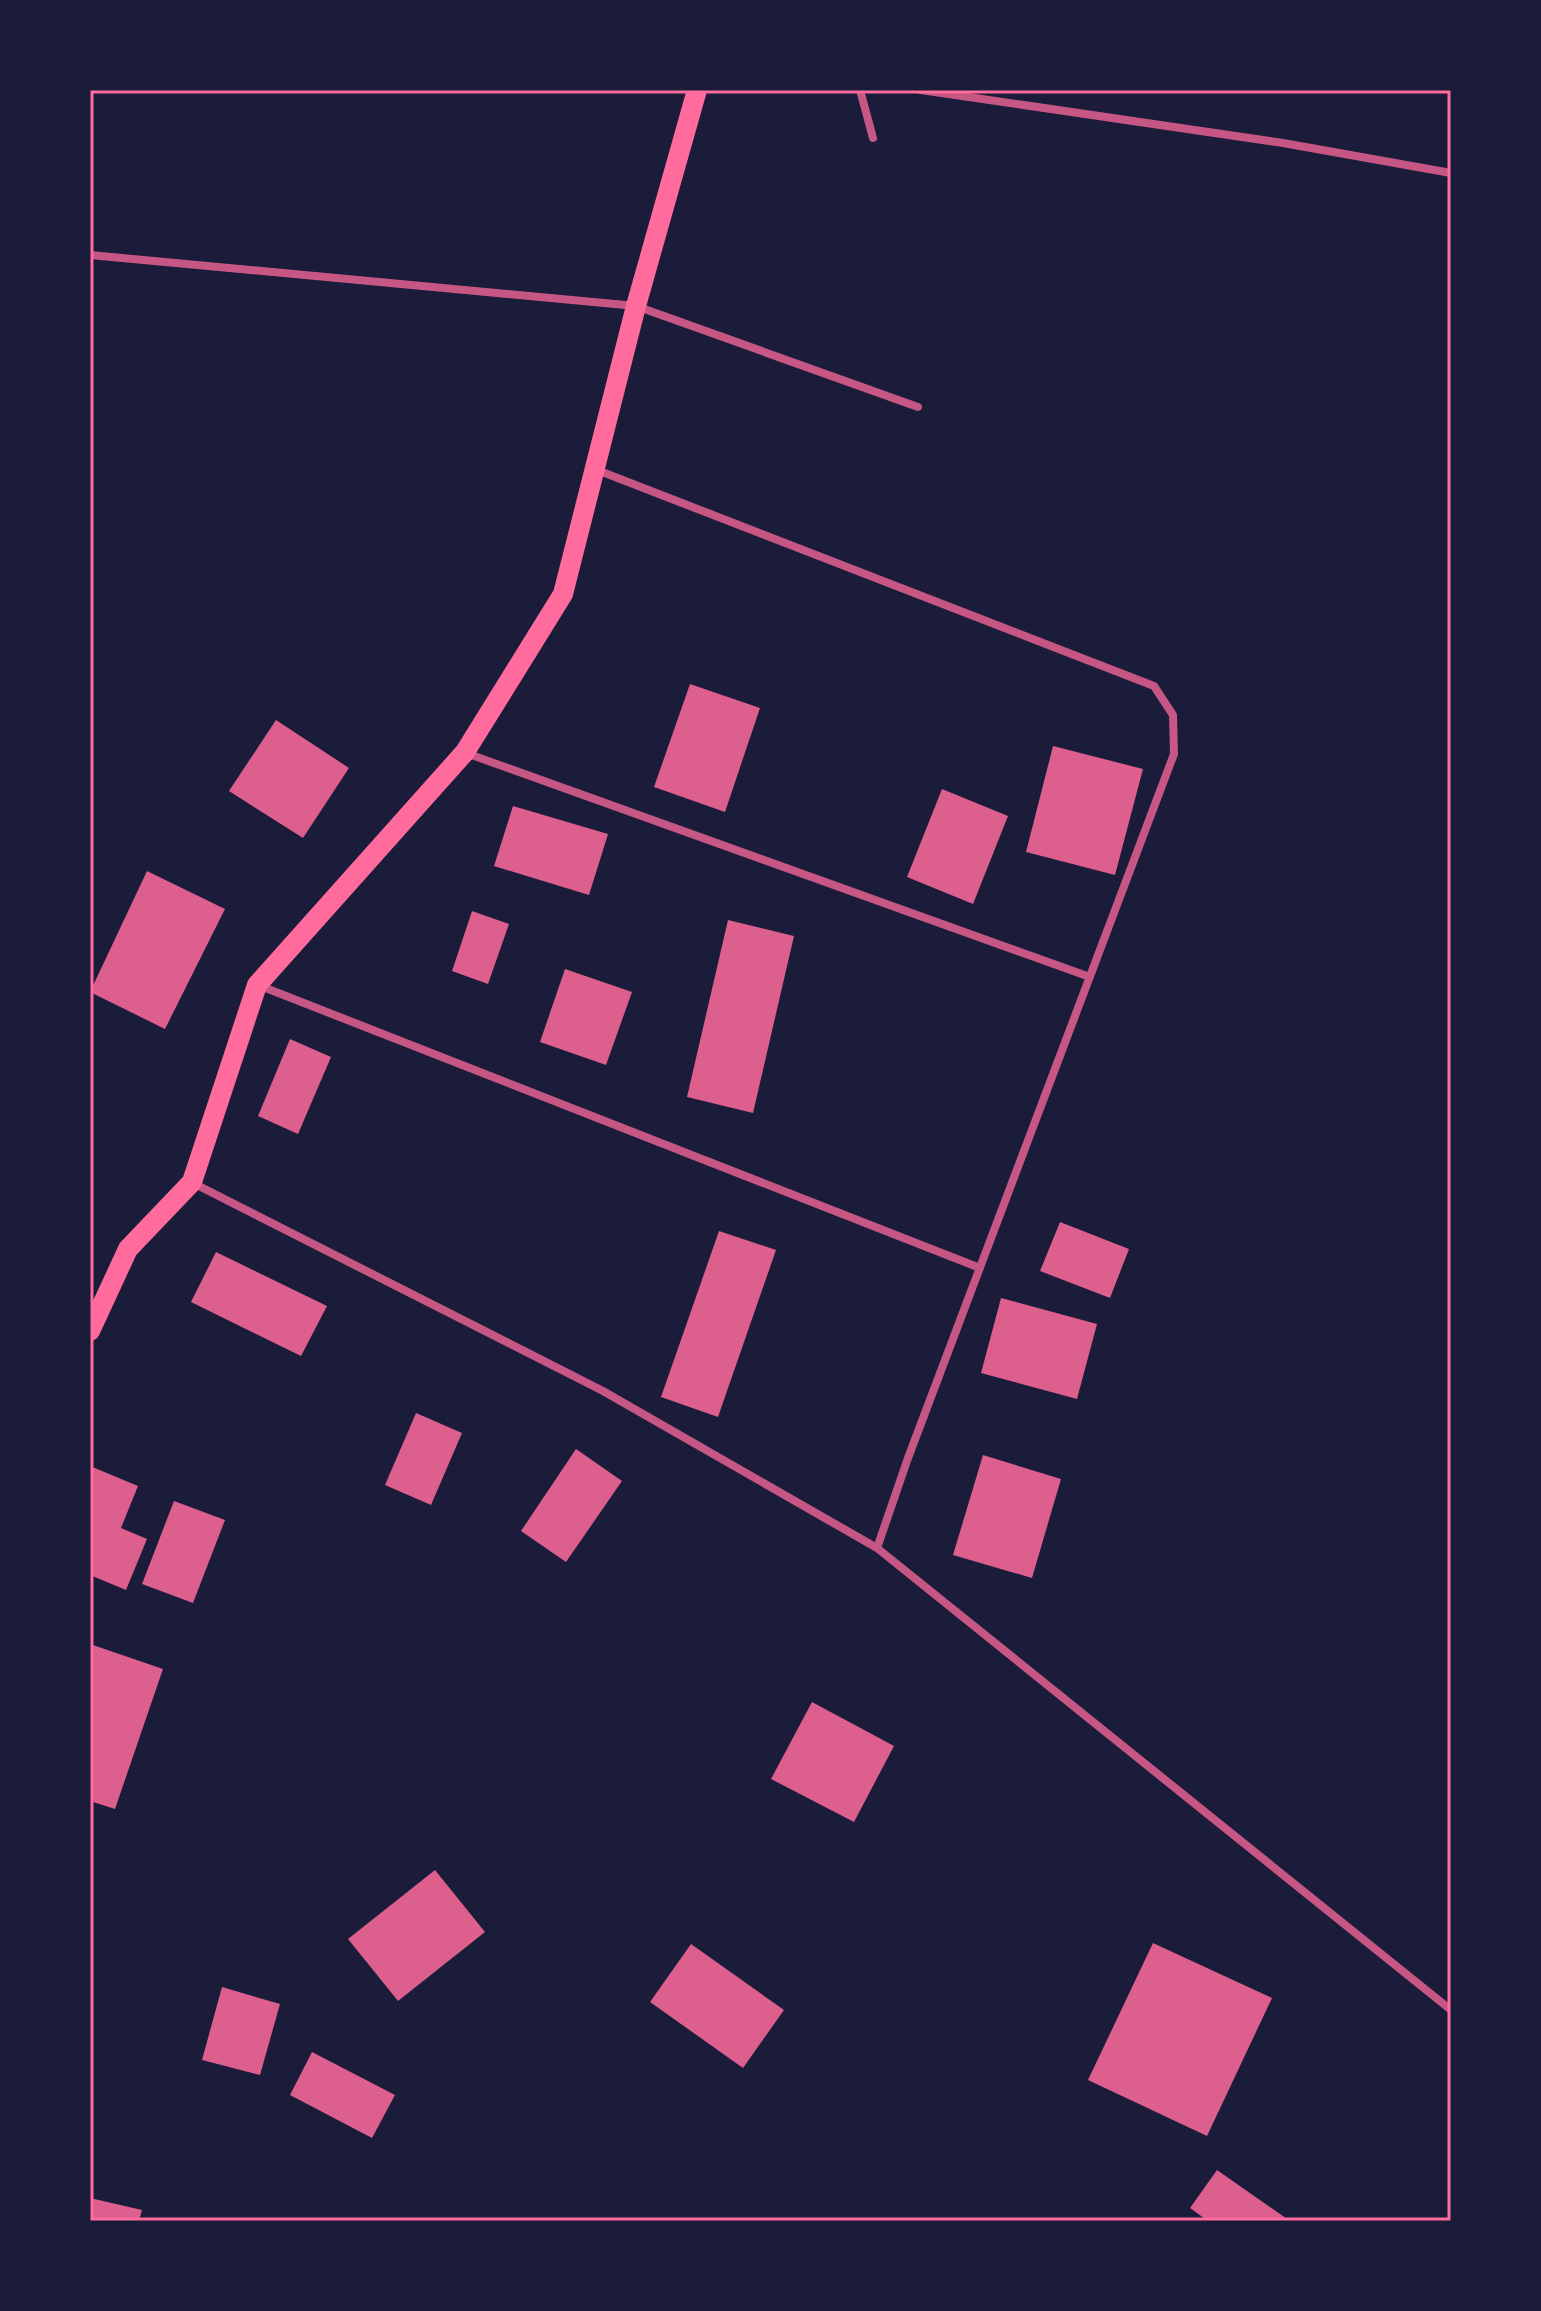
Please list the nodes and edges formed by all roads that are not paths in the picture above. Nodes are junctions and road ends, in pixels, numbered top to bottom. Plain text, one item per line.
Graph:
1 (697, 90) edge
2 (860, 90) edge
3 (921, 90) edge
4 (873, 138) dead end
5 (1451, 173) edge
6 (90, 255) edge
7 (636, 306) junction
8 (918, 407) dead end
9 (596, 470) junction
10 (465, 752) junction
11 (1090, 977) junction
12 (257, 985) junction
13 (192, 1182) junction
14 (980, 1268) junction
15 (90, 1331) edge
16 (877, 1548) junction
17 (1451, 2010) edge

1 - 7 main road
2 - 4 street
3 - 5 street
6 - 7 street
7 - 8 street
7 - 9 main road
9 - 10 main road
9 - 11 street
10 - 11 street
10 - 12 main road
11 - 14 street
12 - 13 main road
12 - 14 street
13 - 15 main road
13 - 16 street
14 - 16 street
16 - 17 street

